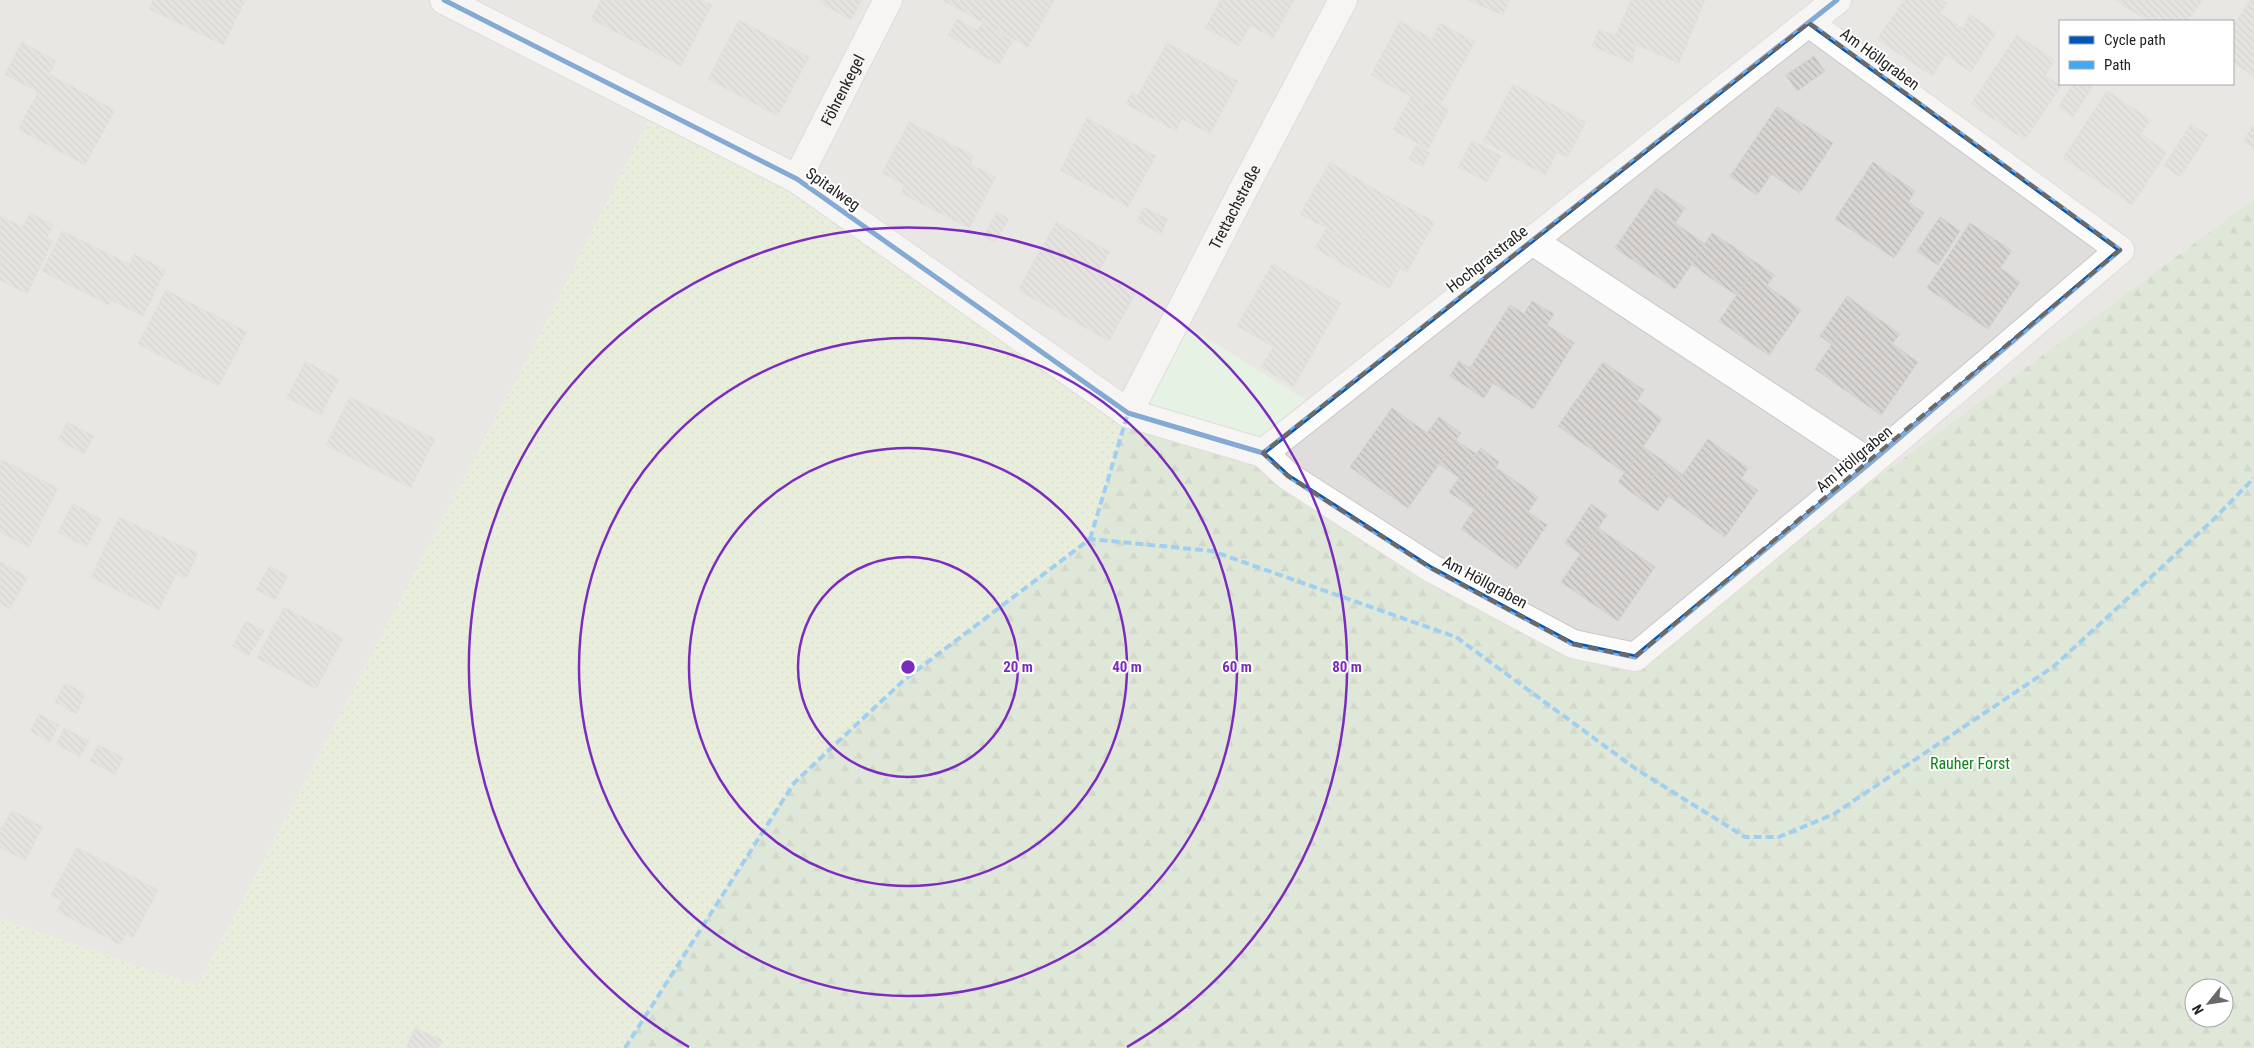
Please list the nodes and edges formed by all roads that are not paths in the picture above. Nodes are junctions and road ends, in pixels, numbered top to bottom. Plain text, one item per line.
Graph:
1 (444, 0) edge
2 (888, 0) edge
3 (1343, 0) edge
4 (1838, 0) edge
5 (1809, 23) junction
6 (797, 179) junction
7 (1531, 240) junction
8 (1128, 413) junction
9 (1263, 453) junction
10 (1870, 463) junction

1 - 6 street, Spitalweg
2 - 6 street, Föhrenkegel
3 - 8 street, Trettachstraße
4 - 5 street, Hochgratstraße
5 - 7 street, Hochgratstraße
5 - 10 street, Am Höllgraben
6 - 8 street, Spitalweg
7 - 9 street, Hochgratstraße
7 - 10 street, Am Höllgraben
8 - 9 street
9 - 10 street, Am Höllgraben

